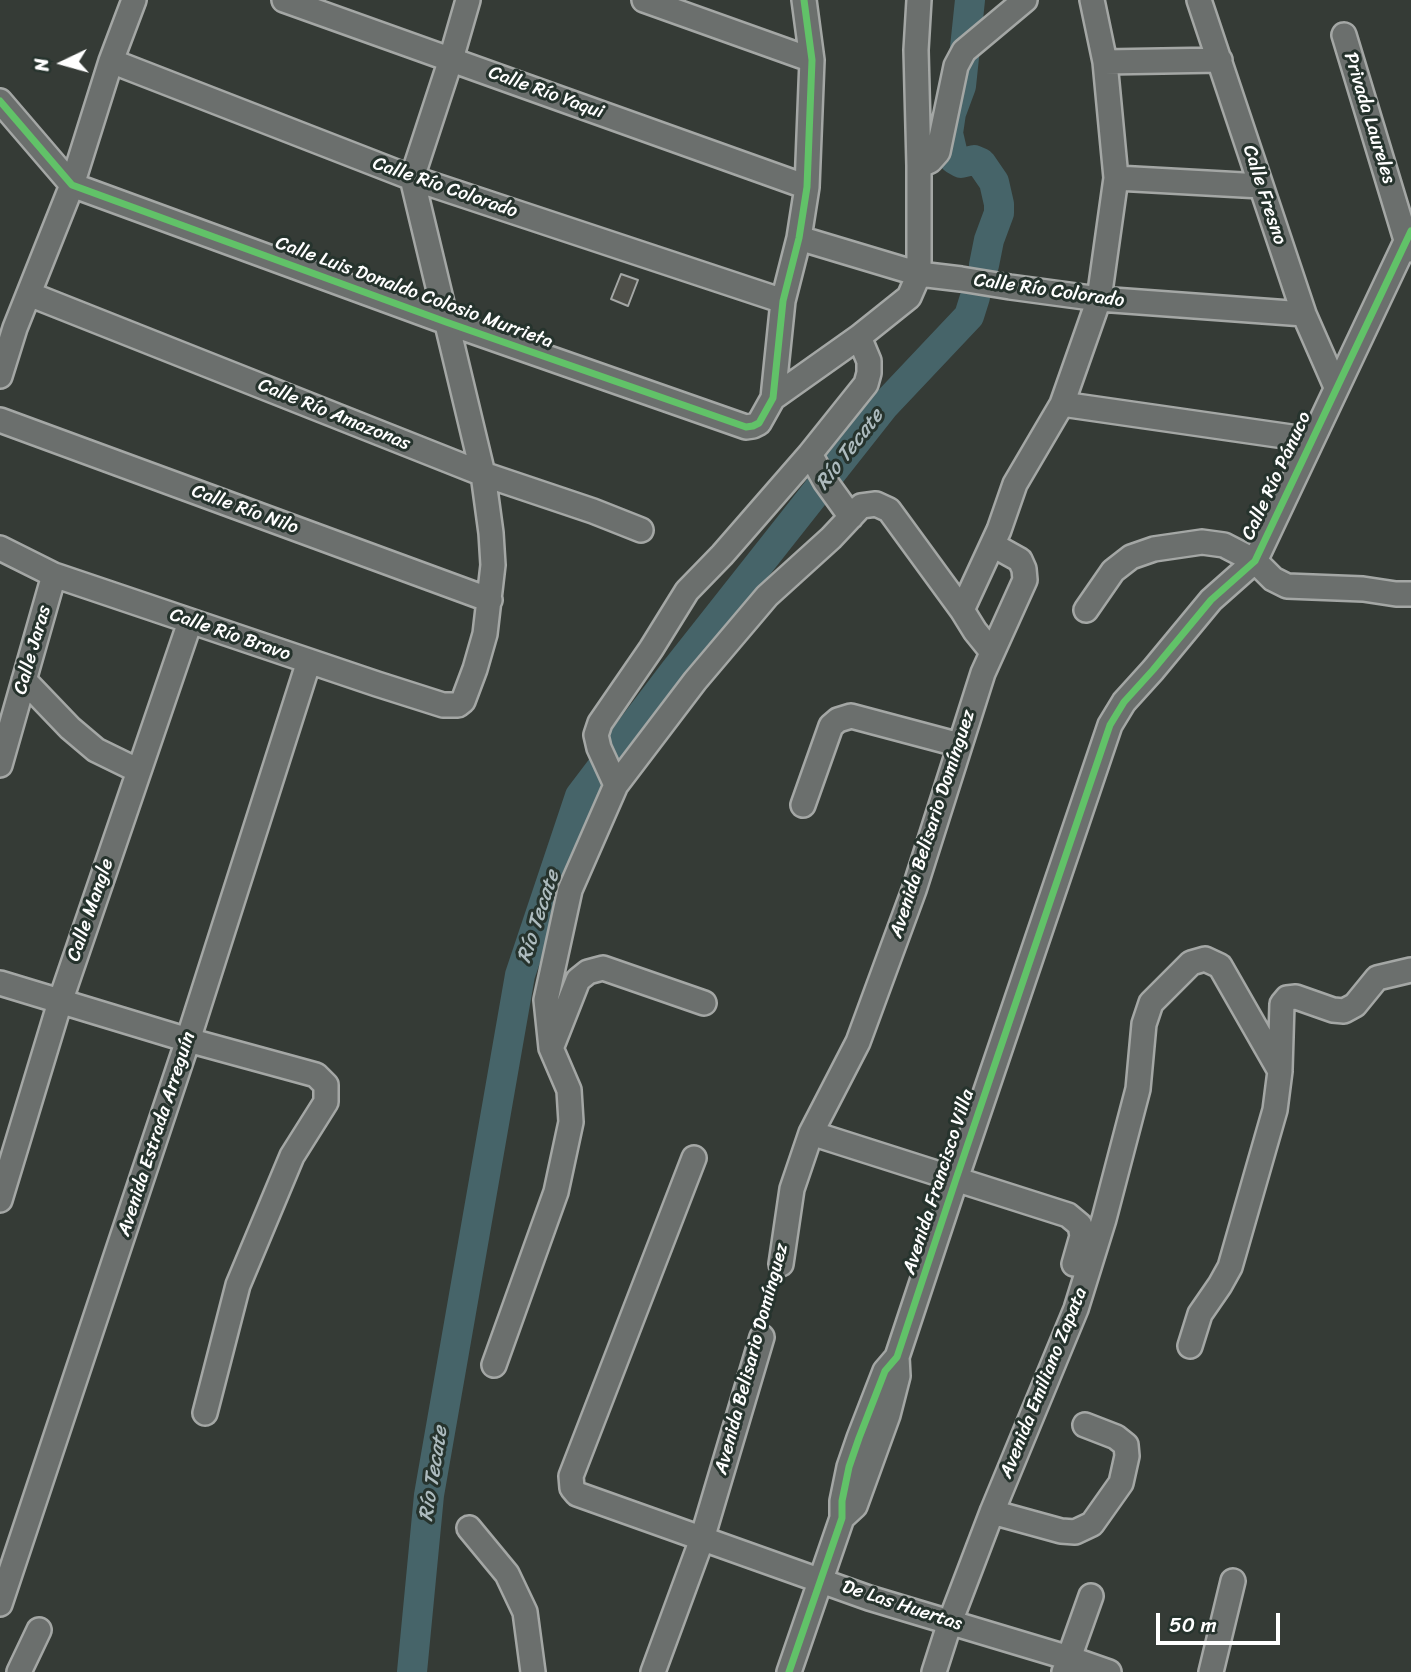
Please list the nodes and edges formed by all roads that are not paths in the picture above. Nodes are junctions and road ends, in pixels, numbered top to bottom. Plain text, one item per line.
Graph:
1 (284, 0) edge
2 (468, 0) edge
3 (645, 0) edge
4 (804, 0) edge
5 (919, 0) edge
6 (1025, 0) edge
7 (1092, 0) edge
8 (1199, 0) edge
9 (133, 1) edge
10 (1344, 35) dead end
11 (451, 59) junction
12 (812, 60) junction
13 (1220, 60) junction
14 (111, 61) junction
15 (1105, 62) junction
16 (0, 102) edge
17 (919, 166) junction
18 (412, 178) junction
19 (1116, 178) junction
20 (72, 185) junction
21 (1261, 186) junction
22 (807, 187) junction
23 (799, 238) junction
24 (1409, 243) edge
25 (919, 274) junction
26 (29, 294) junction
27 (1099, 299) junction
28 (783, 301) junction
29 (0, 309) edge
30 (1304, 314) junction
31 (446, 322) junction
32 (15, 328) junction
33 (859, 337) junction
34 (0, 376) edge
35 (1336, 387) junction
36 (773, 398) junction
37 (1062, 404) junction
38 (0, 420) edge
39 (1312, 440) junction
40 (810, 454) junction
41 (483, 474) junction
42 (851, 517) junction
43 (641, 530) dead end
44 (993, 545) junction
45 (0, 548) edge
46 (1255, 561) junction
47 (54, 575) junction
48 (1411, 594) edge
49 (490, 600) junction
50 (962, 610) junction
51 (1086, 610) dead end
52 (190, 622) junction
53 (992, 652) junction
54 (309, 661) junction
55 (24, 680) junction
56 (1124, 702) joint
57 (960, 745) junction
58 (0, 765) edge
59 (139, 771) junction
60 (616, 785) junction
61 (803, 805) dead end
62 (1411, 970) edge
63 (0, 983) edge
64 (60, 1002) junction
65 (704, 1003) dead end
66 (188, 1040) junction
67 (551, 1048) junction
68 (1280, 1071) junction
69 (811, 1133) junction
70 (694, 1158) dead end
71 (956, 1179) junction
72 (0, 1200) edge
73 (782, 1264) road end
74 (1076, 1309) junction
75 (762, 1337) road end
76 (1189, 1346) dead end
77 (494, 1365) dead end
78 (205, 1413) dead end
79 (1085, 1425) dead end
80 (992, 1512) junction
81 (469, 1528) dead end
82 (702, 1539) junction
83 (820, 1580) junction
84 (1233, 1581) dead end
85 (1091, 1596) dead end
86 (0, 1604) edge
87 (950, 1622) junction
88 (39, 1630) dead end
89 (1067, 1665) edge
90 (19, 1672) edge
91 (533, 1672) edge
92 (653, 1672) edge
93 (789, 1672) edge
94 (934, 1672) edge
95 (1109, 1672) edge
96 (1211, 1672) edge

1 - 11 street, Calle Río Yaqui
2 - 11 street
3 - 12 street
4 - 12 street
5 - 17 street
6 - 17 street
7 - 15 street
8 - 13 street, Calle Fresno
9 - 14 street
10 - 24 street, Privada Laureles
11 - 18 street
11 - 22 street, Calle Río Yaqui
12 - 22 street
13 - 15 street
13 - 21 street, Calle Fresno
14 - 18 street, Calle Río Colorado
14 - 20 street
15 - 19 street
16 - 20 street
17 - 25 street
18 - 28 street, Calle Río Colorado
18 - 31 street
19 - 21 street
19 - 27 street
20 - 26 street
20 - 31 street, Calle Luis Donaldo Colosio Murrieta
21 - 30 street, Calle Fresno
22 - 23 street
23 - 25 street, Calle Río Colorado
23 - 28 street
24 - 35 street, Calle Río Pánuco
25 - 27 street, Calle Río Colorado
25 - 33 street
26 - 32 street
26 - 41 street, Calle Río Amazonas
27 - 30 street, Calle Río Colorado
27 - 37 street
28 - 36 street
29 - 32 street
30 - 35 street, Calle Fresno
31 - 36 street, Calle Luis Donaldo Colosio Murrieta
31 - 41 street
32 - 34 street
33 - 36 street
33 - 40 street
35 - 39 street, Calle Río Pánuco
37 - 39 street
37 - 44 street
38 - 49 street, Calle Río Nilo
39 - 46 street, Calle Río Pánuco
40 - 42 street
40 - 60 street
41 - 43 street, Calle Río Amazonas
41 - 49 street
42 - 50 street
42 - 60 street
44 - 50 street
44 - 53 street, Avenida Belisario Domínguez
45 - 47 street, Calle Río Bravo
46 - 48 street
46 - 51 street
46 - 56 street, Calle Río Pánuco
47 - 52 street, Calle Río Bravo
47 - 55 street, Calle Jaras
49 - 54 street, Calle Río Bravo
50 - 53 street
52 - 54 street, Calle Río Bravo
52 - 59 street, Calle Mangle
53 - 57 street, Avenida Belisario Domínguez
54 - 66 street, Avenida Estrada Arreguín
55 - 58 street, Calle Jaras
55 - 59 street
56 - 71 street, Avenida Francisco Villa
57 - 61 street
57 - 69 street, Avenida Belisario Domínguez
59 - 64 street, Calle Mangle
60 - 67 street
62 - 68 street
63 - 64 street
64 - 66 street
64 - 72 street, Calle Mangle
65 - 67 street
66 - 78 street
66 - 86 street, Avenida Estrada Arreguín
67 - 77 street
68 - 74 street, Avenida Emiliano Zapata
68 - 76 street
69 - 71 street
69 - 73 street, Avenida Belisario Domínguez
70 - 82 street, De Las Huertas
71 - 74 street
71 - 83 street, Avenida Francisco Villa
74 - 80 street, Avenida Emiliano Zapata
75 - 82 street, Avenida Belisario Domínguez
79 - 80 street
80 - 87 street, Avenida Emiliano Zapata
81 - 91 street
82 - 83 street, De Las Huertas
82 - 92 street, Avenida Belisario Domínguez
83 - 87 street, De Las Huertas
83 - 93 street, Avenida Francisco Villa
84 - 96 street
85 - 89 street
87 - 89 street, De Las Huertas
87 - 94 street, Avenida Emiliano Zapata
88 - 90 street
89 - 95 street, De Las Huertas

